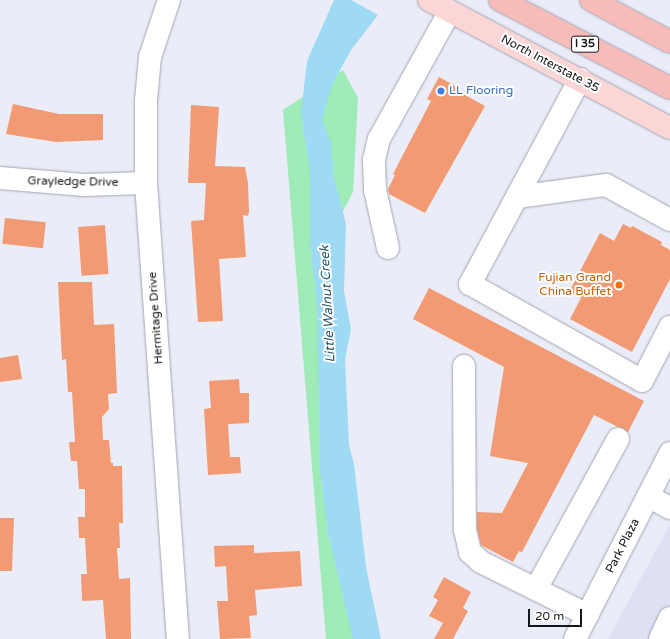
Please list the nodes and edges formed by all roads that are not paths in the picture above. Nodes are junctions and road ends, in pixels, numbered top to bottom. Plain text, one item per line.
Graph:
1 (169, 0) edge
2 (429, 0) edge
3 (500, 0) edge
4 (590, 0) edge
5 (450, 11) junction
6 (670, 42) edge
7 (580, 79) junction
8 (670, 88) edge
9 (670, 128) edge
10 (0, 178) edge
11 (146, 183) junction
12 (516, 197) junction
13 (670, 220) edge
14 (388, 248) dead end
15 (670, 327) edge
16 (464, 366) dead end
17 (618, 439) dead end
18 (670, 453) edge
19 (648, 496) junction
20 (670, 508) edge
21 (536, 589) junction
22 (588, 614) junction
23 (670, 618) edge
24 (178, 639) edge
25 (575, 639) edge
26 (660, 639) edge

1 - 11 street, Hermitage Drive
2 - 5 main road, North Interstate 35
3 - 8 highway, I 35
4 - 6 highway
5 - 7 main road, North Interstate 35
5 - 14 street
7 - 9 main road, North Interstate 35
7 - 12 street
10 - 11 street, Grayledge Drive
11 - 24 street, Hermitage Drive
12 - 13 street
12 - 15 street
16 - 21 street
17 - 21 street
18 - 19 street, Park Plaza
19 - 20 street
19 - 22 street, Park Plaza
21 - 22 street
22 - 25 street, Park Plaza
23 - 26 street

